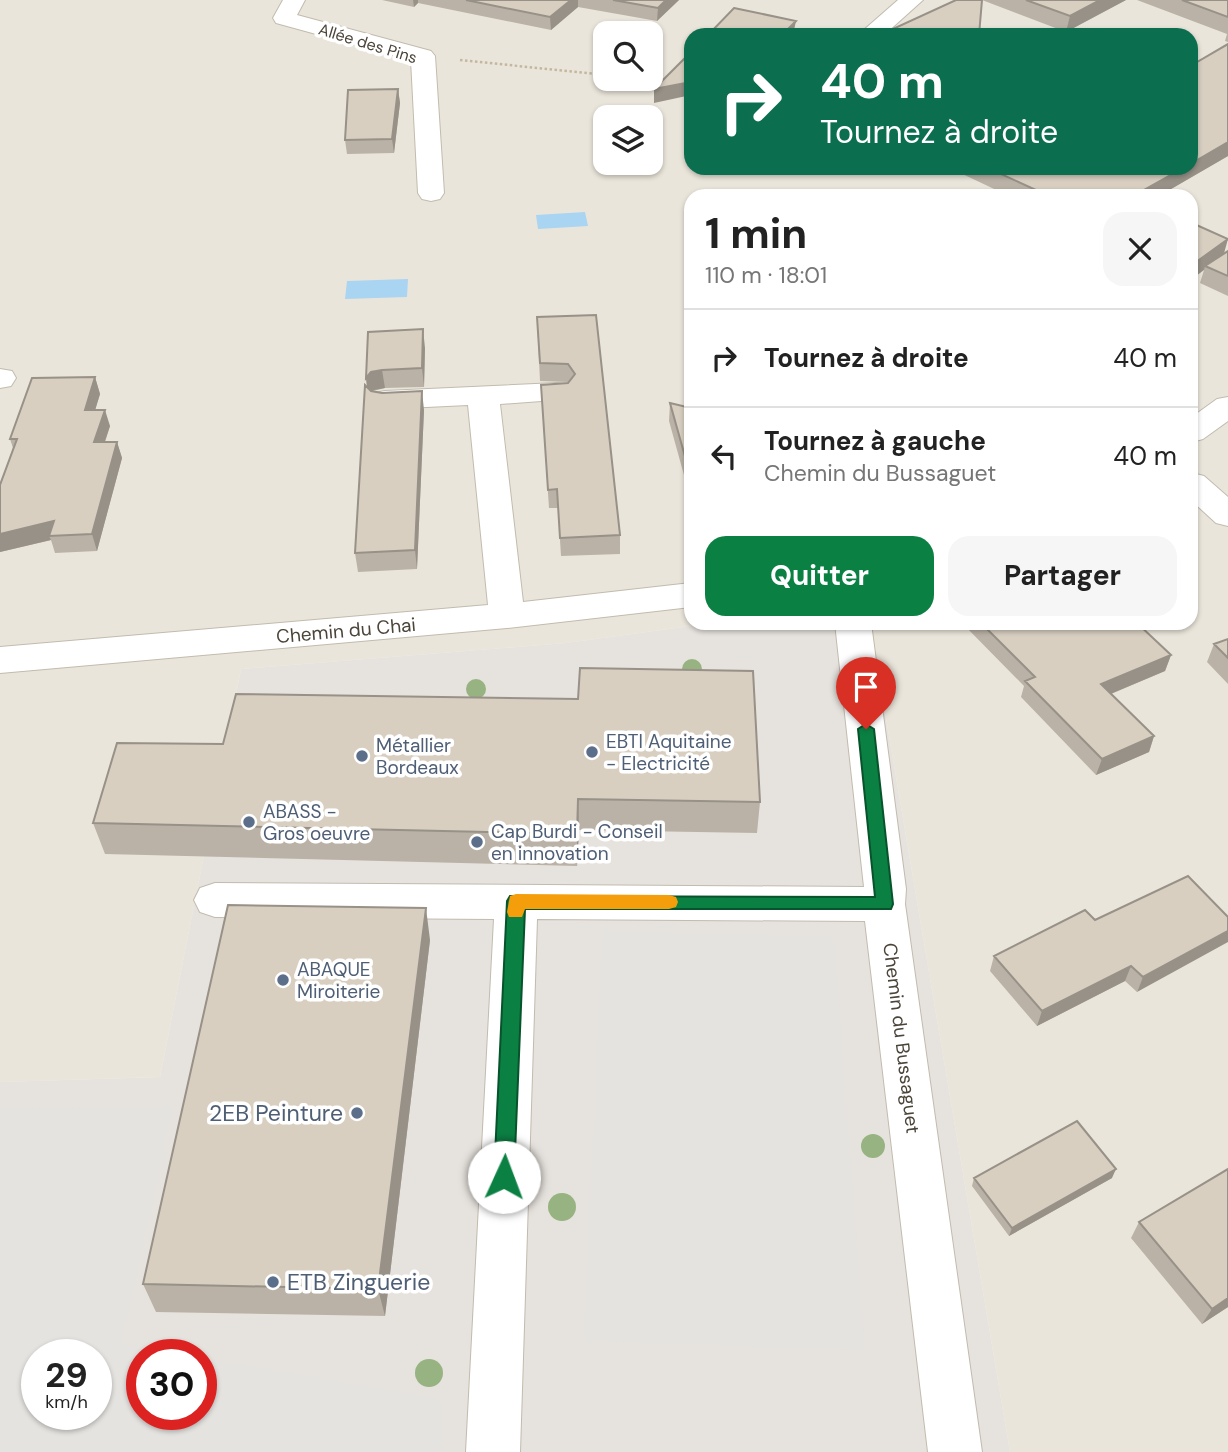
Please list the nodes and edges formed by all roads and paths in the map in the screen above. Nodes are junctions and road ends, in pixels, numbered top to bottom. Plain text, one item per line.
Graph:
1 (912, 0) edge
2 (289, 9) edge
3 (878, 28) edge
4 (423, 56) junction
5 (593, 74) edge
6 (431, 193) dead end
7 (557, 392) edge
8 (483, 396) junction
9 (385, 400) edge
10 (1228, 406) edge
11 (1198, 428) edge
12 (1198, 488) edge
13 (1228, 515) edge
14 (684, 596) edge
15 (507, 616) junction
16 (854, 630) edge
17 (0, 660) edge
18 (215, 900) dead end
19 (516, 901) junction
20 (884, 904) junction
21 (492, 1452) edge
22 (955, 1452) edge

1 - 3 street
2 - 4 street, Allée des Pins
4 - 5 path
4 - 6 street, Allée des Pins
7 - 8 street
8 - 9 street
8 - 15 street
10 - 11 street
12 - 13 street
14 - 15 street, Chemin du Chai
15 - 17 street, Chemin du Chai
16 - 20 street, Chemin du Bussaguet
18 - 19 street
19 - 20 street
19 - 21 street
20 - 22 street, Chemin du Bussaguet

